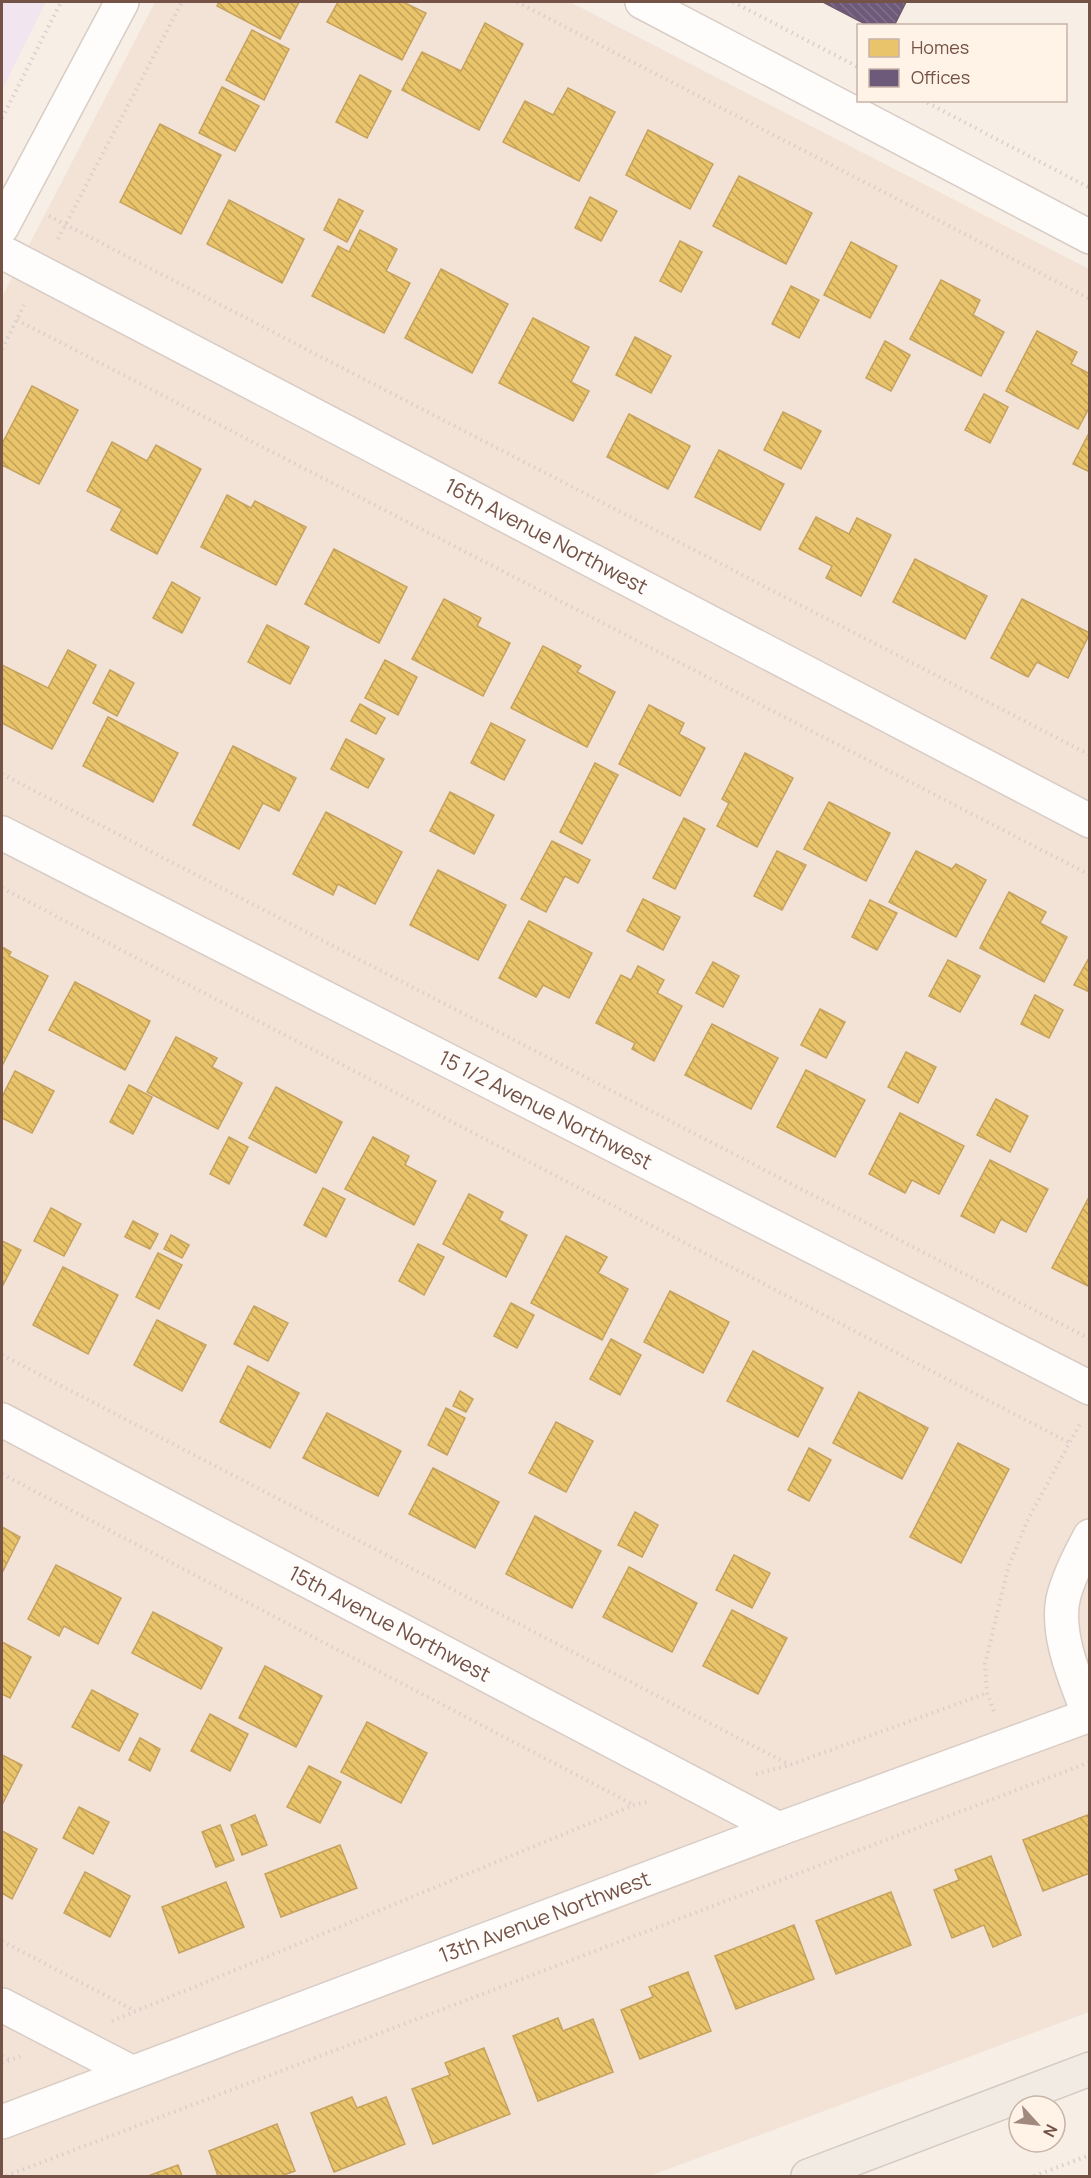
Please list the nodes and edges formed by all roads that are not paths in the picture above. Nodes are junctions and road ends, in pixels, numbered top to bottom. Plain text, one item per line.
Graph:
1 (122, 2) edge
2 (642, 2) edge
3 (2, 227) edge
4 (1089, 237) edge
5 (2, 252) edge
6 (1089, 821) edge
7 (2, 833) edge
8 (1089, 1388) edge
9 (2, 1420) edge
10 (1089, 1536) edge
11 (1089, 1715) edge
12 (778, 1829) junction
13 (2, 2005) edge
14 (1089, 2069) edge
15 (131, 2073) junction
16 (2, 2122) edge
17 (808, 2176) edge

1 - 3 street
2 - 4 street
5 - 6 street, 16th Avenue Northwest
7 - 8 street, 15 1/2 Avenue Northwest
9 - 12 street, 15th Avenue Northwest
10 - 11 street
11 - 12 street, 13th Avenue Northwest
12 - 15 street, 13th Avenue Northwest
13 - 15 street
14 - 17 main road
15 - 16 street, 13th Avenue Northwest

